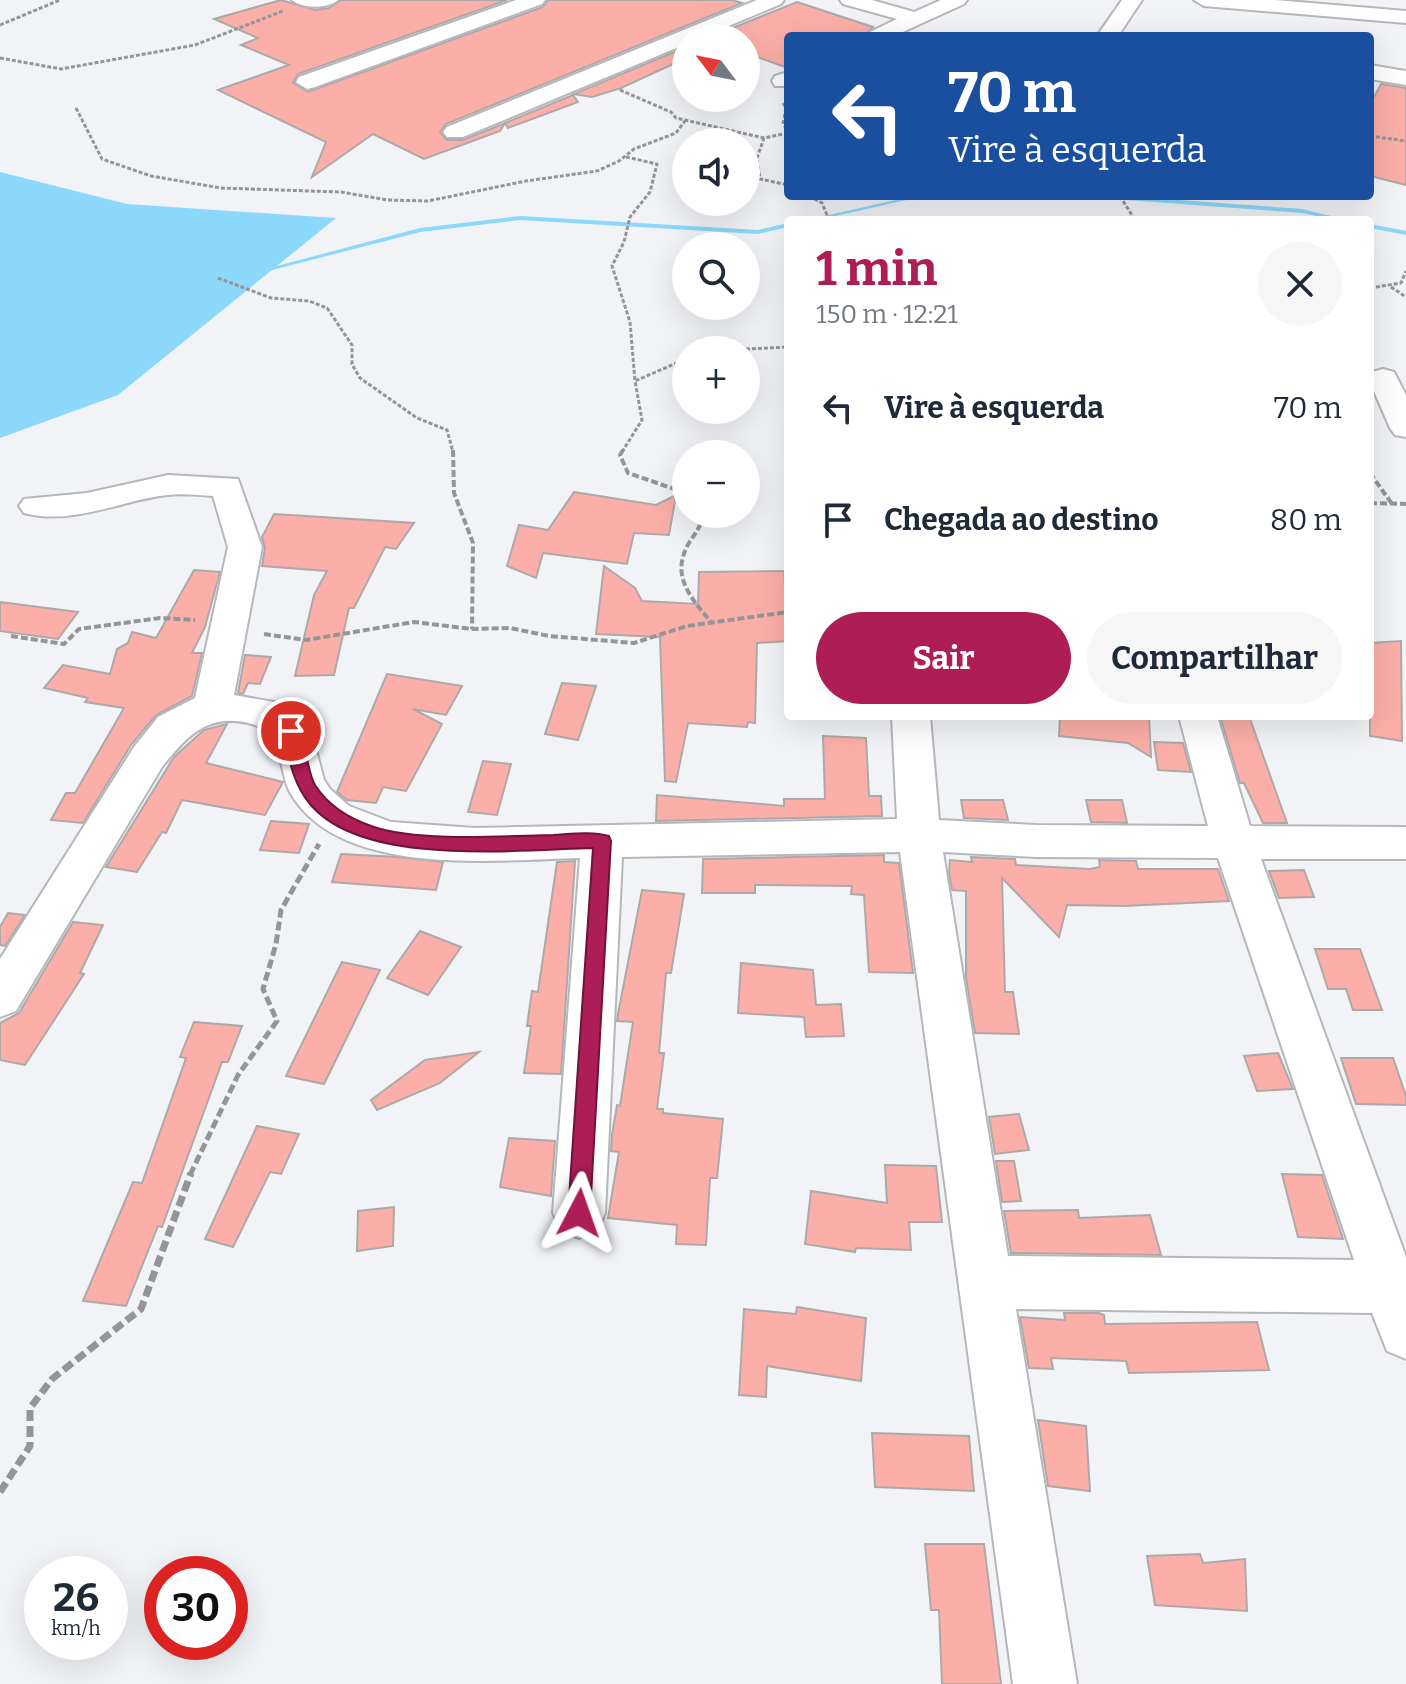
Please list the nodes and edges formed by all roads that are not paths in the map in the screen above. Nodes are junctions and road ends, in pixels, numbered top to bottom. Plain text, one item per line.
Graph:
1 (328, 0) edge
2 (535, 0) edge
3 (774, 0) edge
4 (850, 0) edge
5 (957, 0) edge
6 (1132, 0) edge
7 (1204, 0) edge
8 (304, 1) edge
9 (1369, 6) edge
10 (1406, 17) edge
11 (914, 18) junction
12 (885, 32) edge
13 (1110, 32) edge
14 (1359, 32) edge
15 (1374, 73) edge
16 (1406, 78) edge
17 (307, 82) dead end
18 (455, 132) dead end
19 (1406, 384) edge
20 (1406, 428) edge
21 (36, 506) dead end
22 (213, 706) junction
23 (911, 720) edge
24 (1199, 720) edge
25 (919, 835) junction
26 (602, 841) junction
27 (1234, 843) junction
28 (1406, 843) edge
29 (0, 997) edge
30 (579, 1213) dead end
31 (987, 1282) junction
32 (1401, 1302) edge
33 (1045, 1684) edge

1 - 8 street
2 - 17 street
3 - 18 street
4 - 11 street
5 - 11 street
6 - 13 street
7 - 9 street
9 - 10 street
9 - 14 street
11 - 12 street
15 - 16 street
19 - 20 street
21 - 22 street
22 - 26 street
22 - 29 street
23 - 25 street
24 - 27 street
25 - 26 street
25 - 27 street
25 - 31 street
26 - 30 street
27 - 28 street
27 - 32 street
31 - 32 street
31 - 33 street

